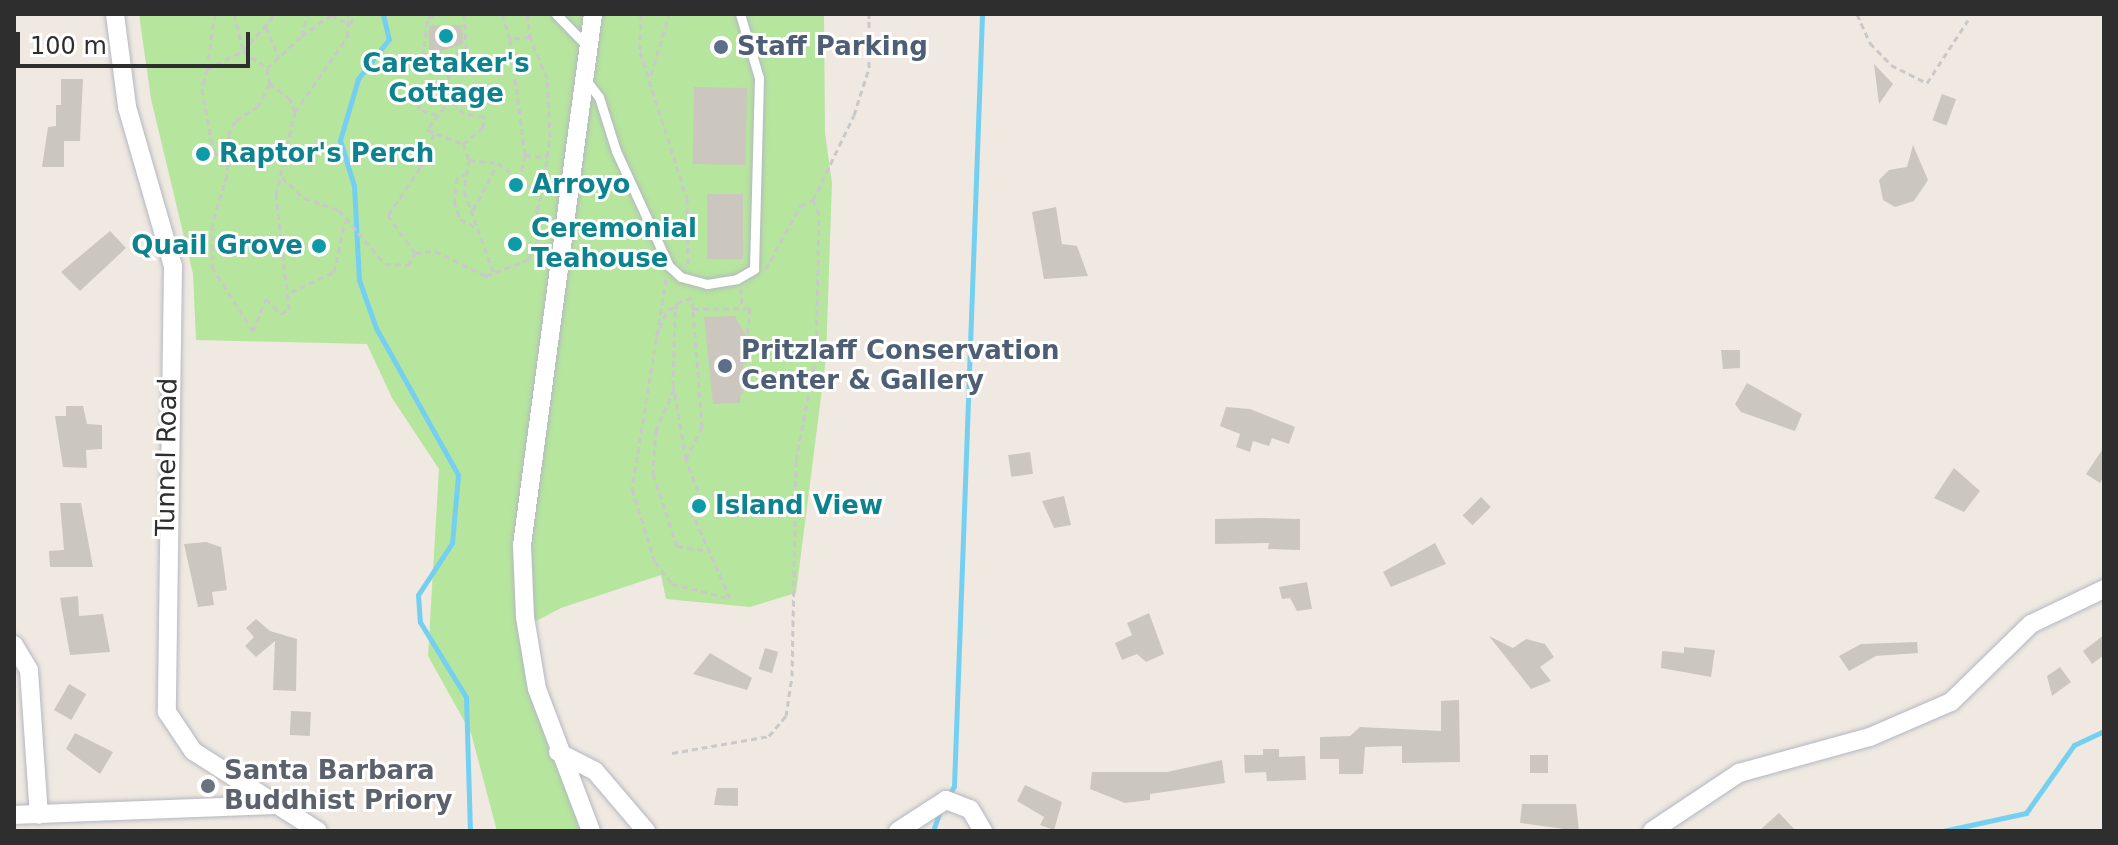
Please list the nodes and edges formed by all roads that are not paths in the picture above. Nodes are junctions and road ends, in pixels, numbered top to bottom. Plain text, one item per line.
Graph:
1 (115, 14) edge
2 (556, 14) edge
3 (593, 14) edge
4 (740, 14) edge
5 (589, 48) junction
6 (586, 80) junction
7 (2104, 589) edge
8 (14, 645) edge
9 (558, 752) junction
10 (273, 805) junction
11 (14, 815) edge
12 (39, 815) junction
13 (80, 823) edge
14 (318, 831) edge
15 (591, 831) edge
16 (646, 831) edge
17 (898, 831) edge
18 (983, 831) edge
19 (1652, 831) edge

1 - 10 street, Tunnel Road
2 - 5 lane
3 - 5 street
4 - 6 lane
5 - 6 street
6 - 9 street
7 - 19 street
8 - 12 street
9 - 15 street
9 - 16 street
10 - 13 street
10 - 14 street, Tunnel Road
11 - 12 street
12 - 13 street
17 - 18 street

